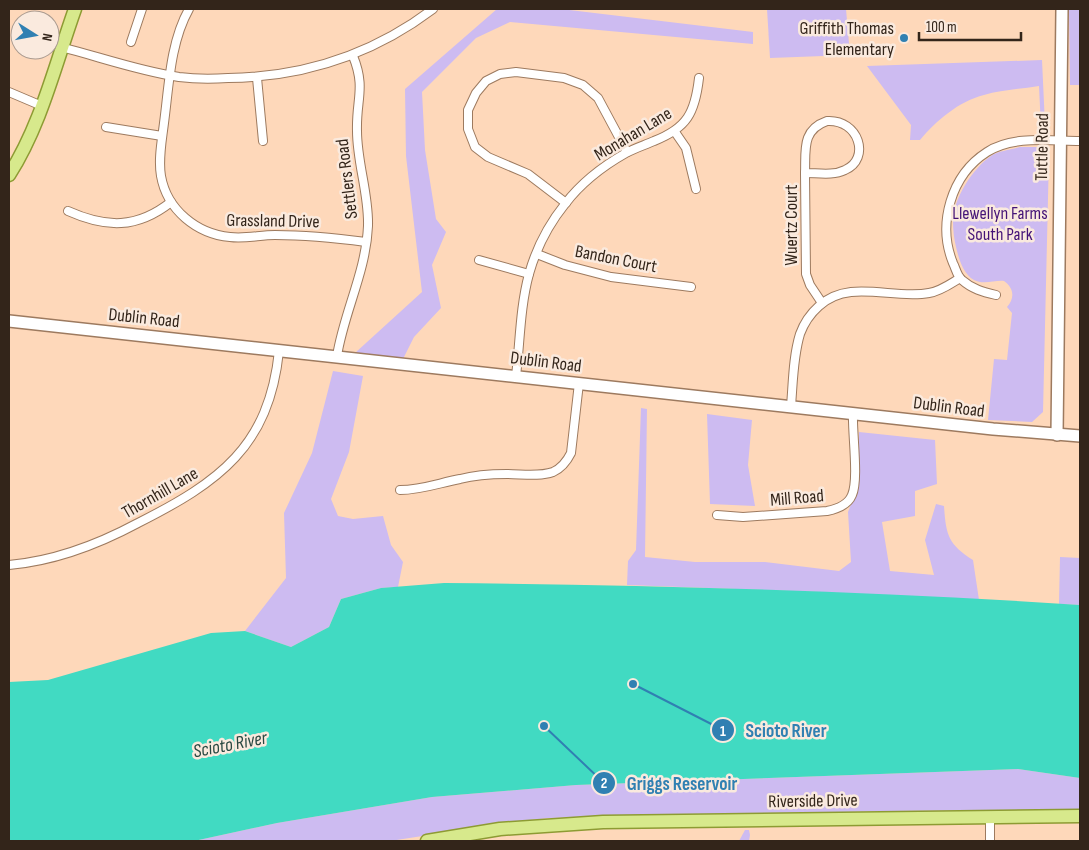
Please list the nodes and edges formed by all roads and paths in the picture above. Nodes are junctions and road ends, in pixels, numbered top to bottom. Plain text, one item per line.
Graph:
1 (74, 9) edge
2 (142, 9) edge
3 (188, 9) edge
4 (432, 9) edge
5 (1062, 9) edge
6 (131, 42) dead end
7 (61, 47) junction
8 (352, 56) junction
9 (170, 75) junction
10 (257, 78) junction
11 (588, 78) dead end
12 (699, 78) dead end
13 (583, 85) junction
14 (9, 92) edge
15 (42, 106) junction
16 (106, 128) dead end
17 (674, 132) junction
18 (162, 136) junction
19 (263, 141) dead end
20 (1060, 141) junction
21 (1080, 141) edge
22 (628, 152) junction
23 (805, 173) junction
24 (9, 175) edge
25 (696, 189) dead end
26 (171, 202) junction
27 (566, 203) junction
28 (68, 211) dead end
29 (366, 242) junction
30 (536, 254) junction
31 (479, 260) dead end
32 (529, 274) junction
33 (960, 278) junction
34 (691, 287) dead end
35 (996, 295) dead end
36 (822, 303) junction
37 (9, 321) edge
38 (279, 351) junction
39 (336, 356) junction
40 (516, 376) junction
41 (579, 383) junction
42 (791, 406) junction
43 (853, 413) junction
44 (1057, 435) junction
45 (1080, 436) edge
46 (400, 490) dead end
47 (717, 515) dead end
48 (9, 565) edge
49 (1080, 816) edge
50 (990, 817) junction
51 (427, 841) edge
52 (990, 841) edge

1 - 7 main road
2 - 6 street
3 - 9 street, Grassland Drive
4 - 8 street
5 - 20 main road, Tuttle Road
7 - 9 street
7 - 15 main road
8 - 10 street
8 - 29 street, Settlers Road
9 - 10 street
9 - 18 street, Grassland Drive
10 - 19 street
11 - 13 street
12 - 17 street, Monahan Lane
13 - 22 street
13 - 27 street
14 - 15 street
15 - 24 main road
16 - 18 street
17 - 22 street, Monahan Lane
17 - 25 street
18 - 26 street, Grassland Drive
20 - 21 street
20 - 33 street
20 - 44 main road, Tuttle Road
22 - 27 street, Monahan Lane
23 - 23 street, Wuertz Court
23 - 36 street, Wuertz Court
26 - 28 street
26 - 29 street, Grassland Drive
27 - 30 street, Monahan Lane
29 - 39 street, Settlers Road
30 - 32 street, Monahan Lane
30 - 34 street, Bandon Court
31 - 32 street
32 - 40 street, Monahan Lane
33 - 35 street
33 - 36 street
36 - 42 street
37 - 38 main road, Dublin Road
38 - 39 main road, Dublin Road
38 - 48 street, Thornhill Lane
39 - 40 main road, Dublin Road
40 - 41 main road, Dublin Road
41 - 42 main road, Dublin Road
41 - 46 street
42 - 43 main road, Dublin Road
43 - 44 main road, Dublin Road
43 - 47 street, Mill Road
44 - 45 main road, Dublin Road
49 - 50 main road, Riverside Drive
50 - 51 main road, Riverside Drive
50 - 52 street

